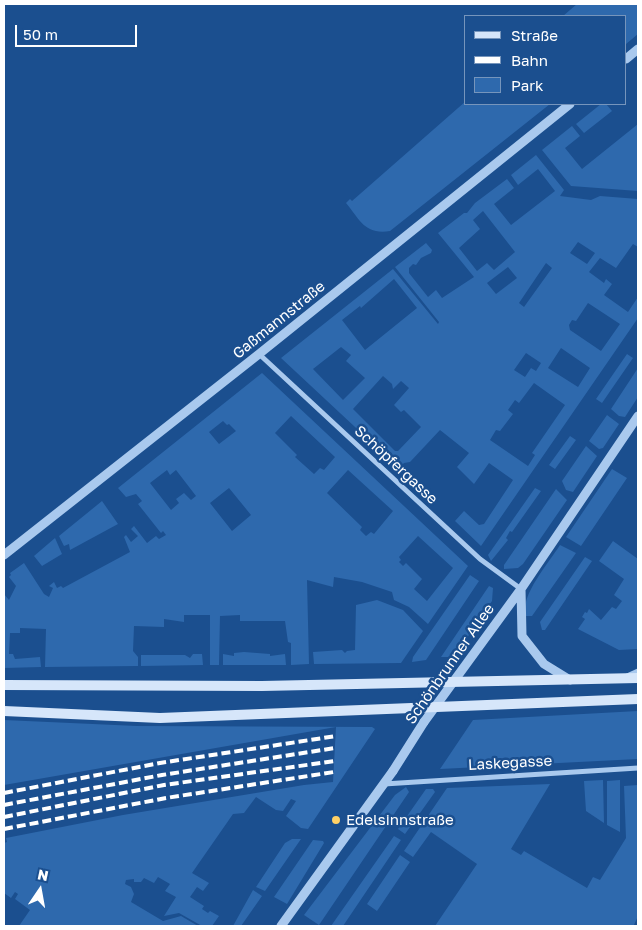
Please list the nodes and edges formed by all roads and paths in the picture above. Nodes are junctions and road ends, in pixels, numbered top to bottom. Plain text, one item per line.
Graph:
1 (638, 49) edge
2 (627, 58) edge
3 (569, 105) edge
4 (259, 354) junction
5 (638, 416) edge
6 (4, 555) edge
7 (521, 589) junction
8 (638, 671) edge
9 (622, 678) junction
10 (638, 678) edge
11 (570, 680) junction
12 (452, 683) junction
13 (4, 685) edge
14 (638, 699) edge
15 (434, 708) junction
16 (4, 711) edge
17 (638, 768) edge
18 (383, 784) junction
19 (282, 926) edge

1 - 2 street
3 - 4 street, Gaßmannstraße
4 - 6 street, Gaßmannstraße
4 - 7 street, Schöpfergasse
5 - 7 street, Schönbrunner Allee
7 - 11 street
7 - 12 street, Schönbrunner Allee
8 - 9 street
9 - 10 main road
9 - 11 main road
11 - 12 main road
12 - 13 main road
12 - 15 street, Schönbrunner Allee
14 - 15 main road
15 - 16 main road
15 - 18 street, Schönbrunner Allee, bridge
17 - 18 street, Laskegasse
18 - 19 street, Schönbrunner Allee

